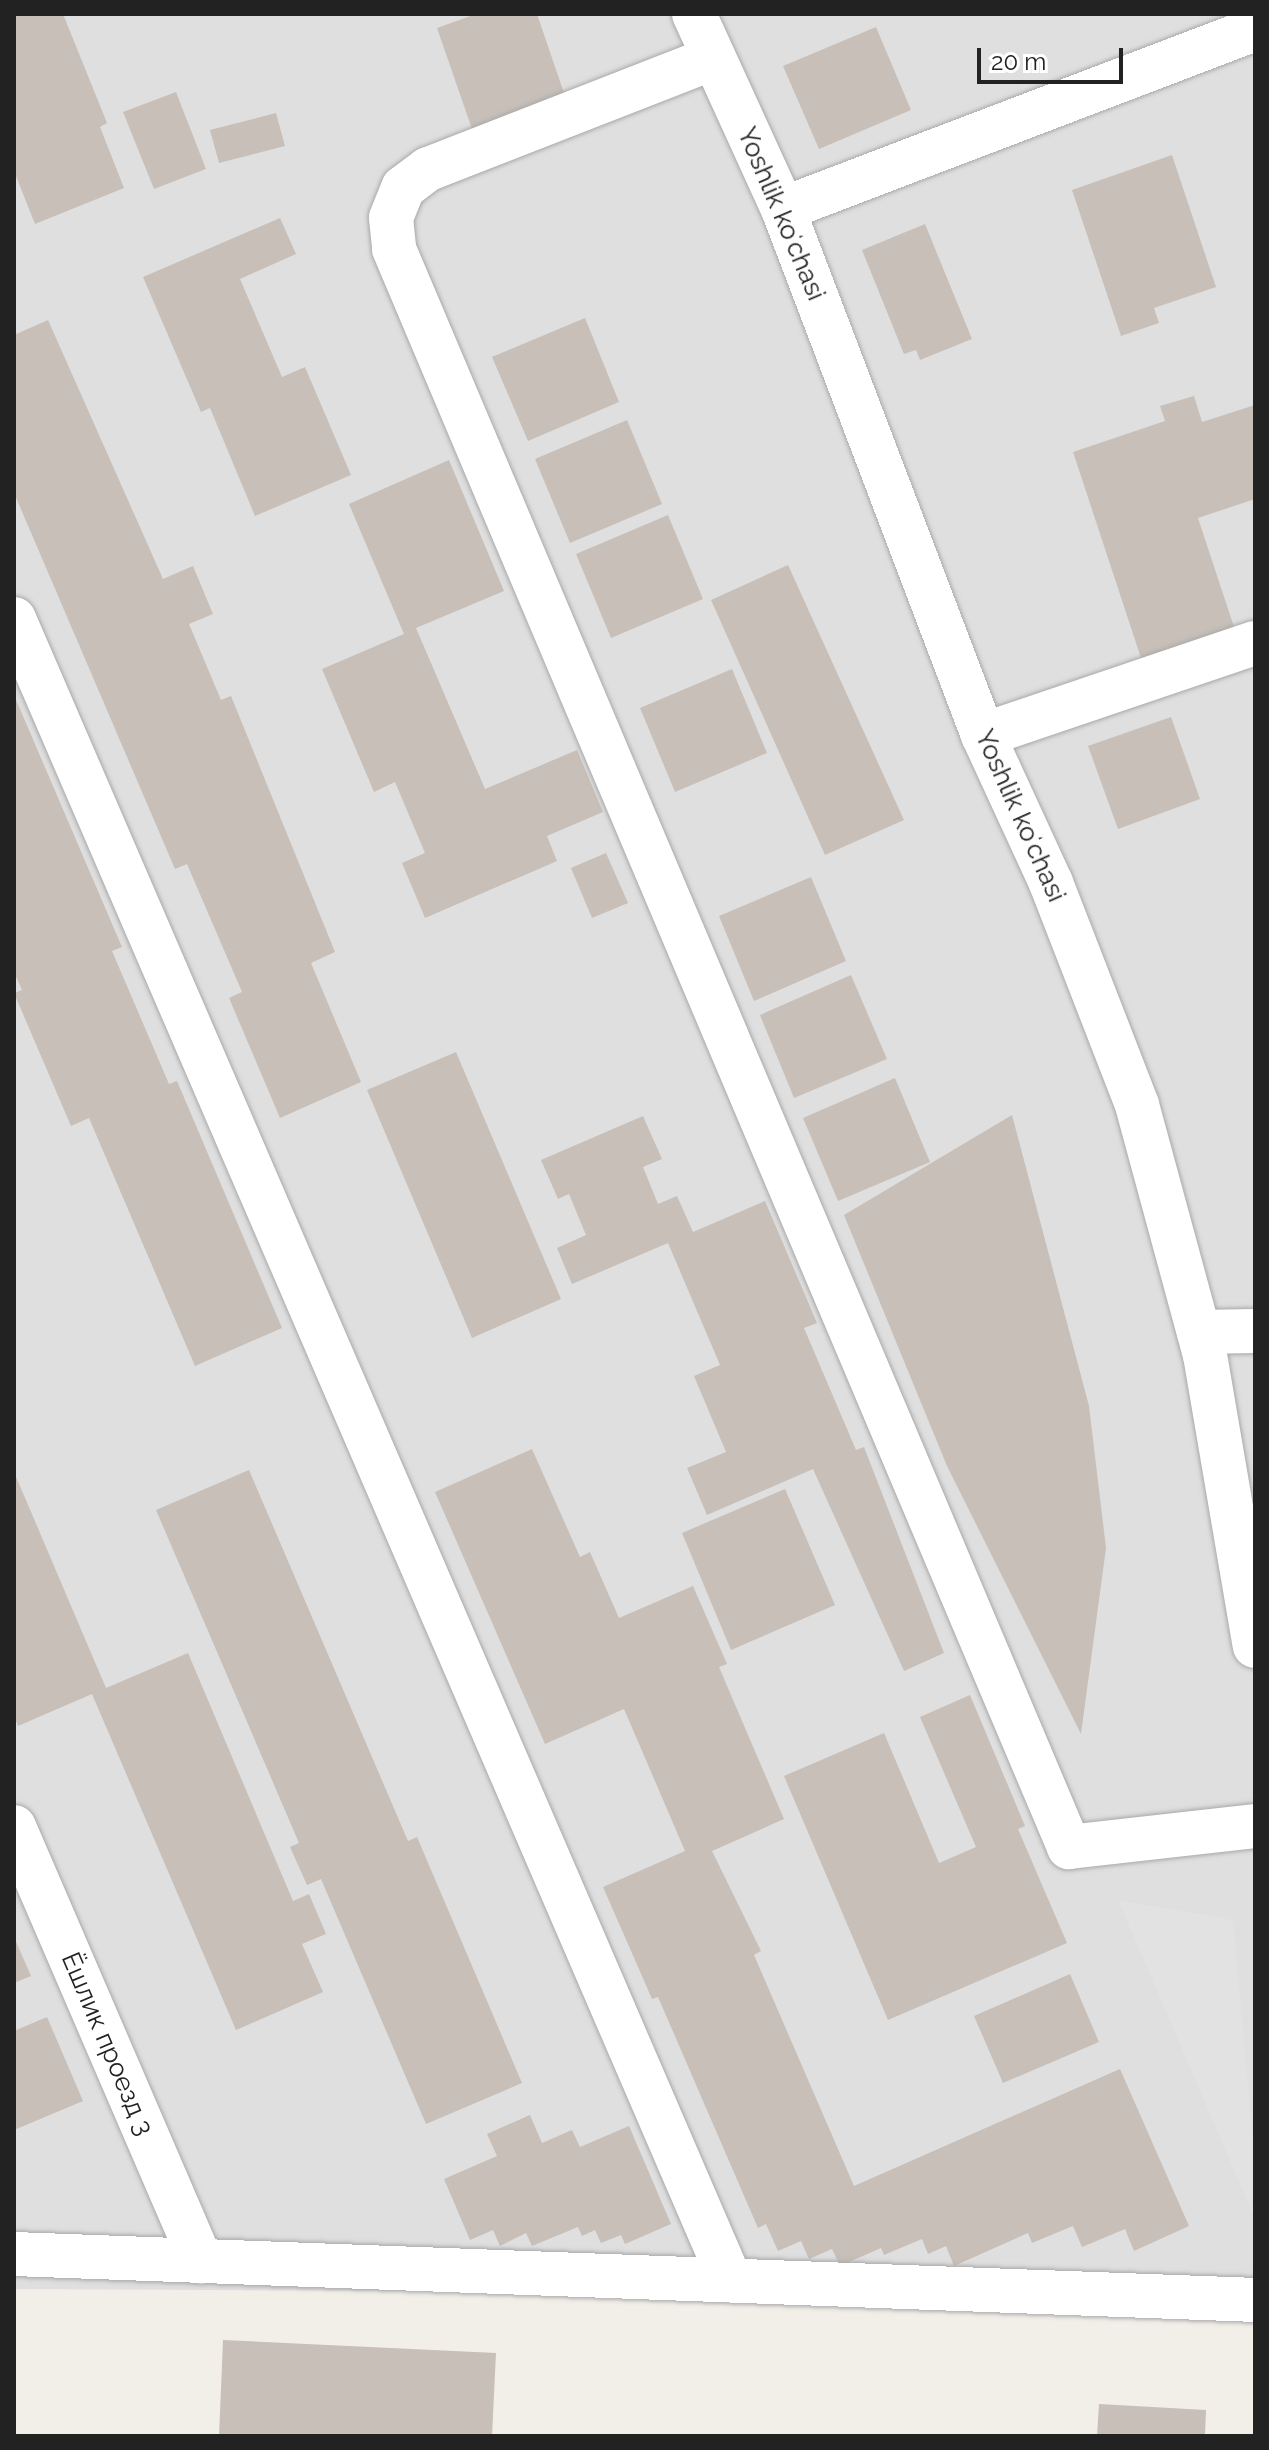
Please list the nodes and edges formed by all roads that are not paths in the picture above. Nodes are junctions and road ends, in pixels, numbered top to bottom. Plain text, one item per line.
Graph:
1 (694, 14) edge
2 (1255, 29) edge
3 (713, 58) junction
4 (783, 209) junction
5 (14, 619) edge
6 (1255, 643) edge
7 (983, 735) junction
8 (1255, 1331) edge
9 (1199, 1332) junction
10 (1255, 1646) edge
11 (1255, 1826) edge
12 (14, 1827) edge
13 (14, 2254) edge
14 (201, 2261) junction
15 (730, 2280) junction
16 (1255, 2300) edge

1 - 3 street, Yoshlik koʻchasi
2 - 4 street
3 - 4 street, Yoshlik koʻchasi
3 - 11 street
4 - 7 street, Yoshlik koʻchasi
5 - 15 street
6 - 7 street
7 - 9 street, Yoshlik koʻchasi
8 - 9 street
9 - 10 street, Yoshlik koʻchasi
12 - 14 street, Ёшлик проезд 3
13 - 14 street
14 - 15 street
15 - 16 street

